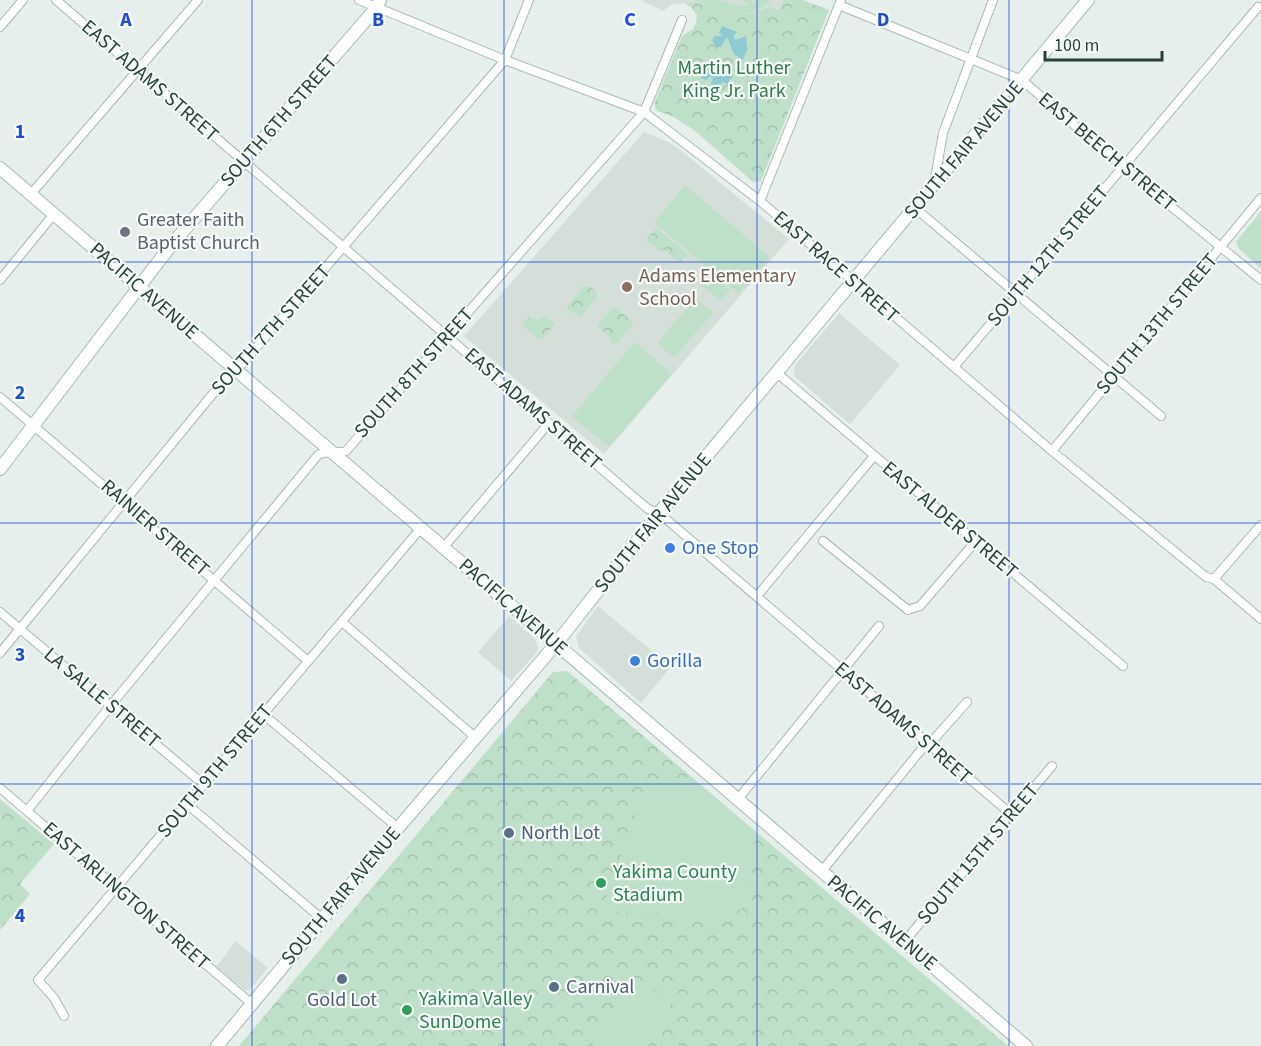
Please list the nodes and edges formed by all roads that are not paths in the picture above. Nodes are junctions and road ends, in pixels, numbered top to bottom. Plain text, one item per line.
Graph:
1 (23, 0) edge
2 (56, 0) edge
3 (198, 0) edge
4 (359, 0) edge
5 (530, 0) edge
6 (993, 0) edge
7 (1088, 0) edge
8 (1250, 0) edge
9 (840, 2) edge
10 (378, 3) edge
11 (1259, 8) edge
12 (682, 20) dead end
13 (0, 27) edge
14 (970, 58) junction
15 (505, 60) junction
16 (138, 71) junction
17 (1022, 80) junction
18 (644, 111) junction
19 (243, 162) junction
20 (1123, 167) junction
21 (0, 168) edge
22 (933, 186) junction
23 (31, 194) junction
24 (1261, 198) edge
25 (760, 201) junction
26 (915, 208) junction
27 (54, 214) junction
28 (1221, 247) junction
29 (344, 248) junction
30 (0, 280) edge
31 (1261, 280) edge
32 (852, 281) junction
33 (140, 287) junction
34 (1016, 293) junction
35 (448, 335) junction
36 (954, 367) junction
37 (234, 368) junction
38 (777, 373) junction
39 (1114, 376) junction
40 (0, 397) edge
41 (1161, 416) dead end
42 (549, 423) junction
43 (34, 426) junction
44 (1052, 451) junction
45 (332, 452) junction
46 (874, 456) junction
47 (0, 469) edge
48 (124, 502) junction
49 (659, 513) junction
50 (1261, 525) edge
51 (421, 528) junction
52 (824, 541) dead end
53 (976, 541) junction
54 (444, 548) junction
55 (214, 579) junction
56 (1215, 579) junction
57 (757, 596) junction
58 (0, 612) edge
59 (1261, 620) edge
60 (342, 621) junction
61 (879, 626) dead end
62 (20, 629) junction
63 (556, 644) junction
64 (0, 653) edge
65 (308, 661) junction
66 (1123, 666) dead end
67 (843, 672) junction
68 (967, 702) dead end
69 (111, 705) junction
70 (263, 714) junction
71 (476, 737) junction
72 (926, 744) junction
73 (1052, 766) dead end
74 (203, 784) junction
75 (0, 788) edge
76 (738, 799) junction
77 (187, 804) junction
78 (27, 811) junction
79 (1012, 815) junction
80 (398, 828) junction
81 (821, 872) junction
82 (115, 889) junction
83 (322, 919) junction
84 (904, 942) junction
85 (252, 1004) junction
86 (64, 1016) dead end
87 (216, 1046) edge
88 (1026, 1046) edge

1 - 13 street
2 - 16 street, EAST ADAMS STREET
3 - 16 street
4 - 10 street, EAST RACE STREET
5 - 15 street, SOUTH 7TH STREET
6 - 14 street
7 - 17 street, SOUTH FAIR AVENUE
8 - 11 street
9 - 14 street, EAST BEECH STREET
9 - 25 street
10 - 15 street, EAST RACE STREET
10 - 19 street, SOUTH 6TH STREET
11 - 20 street, SOUTH 12TH STREET
12 - 18 street, SOUTH 8TH STREET
14 - 17 street, EAST BEECH STREET
14 - 22 street
15 - 18 street, EAST RACE STREET
15 - 29 street, SOUTH 7TH STREET
16 - 19 street, EAST ADAMS STREET
16 - 23 street
17 - 20 street, EAST BEECH STREET
17 - 22 street, SOUTH FAIR AVENUE
18 - 25 street, EAST RACE STREET
18 - 35 street, SOUTH 8TH STREET
19 - 29 street, EAST ADAMS STREET
19 - 33 street, SOUTH 6TH STREET
20 - 28 street, EAST BEECH STREET
20 - 34 street, SOUTH 12TH STREET
21 - 23 street, PACIFIC AVENUE
22 - 26 street, SOUTH FAIR AVENUE
23 - 27 street, PACIFIC AVENUE
24 - 28 street, SOUTH 13TH STREET
25 - 32 street, EAST RACE STREET
26 - 32 street, SOUTH FAIR AVENUE
26 - 34 street
27 - 30 street
27 - 33 street, PACIFIC AVENUE
28 - 31 street, EAST BEECH STREET
28 - 39 street, SOUTH 13TH STREET
29 - 35 street, EAST ADAMS STREET
29 - 37 street, SOUTH 7TH STREET
32 - 36 street, EAST RACE STREET
32 - 38 street, SOUTH FAIR AVENUE
33 - 37 street, PACIFIC AVENUE
33 - 43 street, SOUTH 6TH STREET
34 - 36 street, SOUTH 12TH STREET
34 - 39 street
35 - 42 street, EAST ADAMS STREET
35 - 45 street, SOUTH 8TH STREET
36 - 44 street, EAST RACE STREET
37 - 45 street, PACIFIC AVENUE
37 - 48 street, SOUTH 7TH STREET
38 - 46 street, EAST ALDER STREET
38 - 49 street, SOUTH FAIR AVENUE
39 - 41 street
39 - 44 street, SOUTH 13TH STREET
40 - 43 street, RAINIER STREET
42 - 49 street, EAST ADAMS STREET
42 - 54 street
43 - 47 street, SOUTH 6TH STREET
43 - 48 street, RAINIER STREET
44 - 56 street, EAST RACE STREET
45 - 51 street, PACIFIC AVENUE
45 - 55 street, SOUTH 8TH STREET
46 - 53 street, EAST ALDER STREET
46 - 57 street
48 - 55 street, RAINIER STREET
48 - 62 street, SOUTH 7TH STREET
49 - 57 street, EAST ADAMS STREET
49 - 63 street, SOUTH FAIR AVENUE
50 - 56 street
51 - 54 street, PACIFIC AVENUE
51 - 60 street, SOUTH 9TH STREET
52 - 53 street
53 - 66 street, EAST ALDER STREET
54 - 63 street, PACIFIC AVENUE
55 - 65 street, RAINIER STREET
55 - 69 street, SOUTH 8TH STREET
56 - 59 street, EAST RACE STREET
57 - 67 street, EAST ADAMS STREET
58 - 62 street, LA SALLE STREET
60 - 65 street, SOUTH 9TH STREET
60 - 71 street
61 - 67 street
62 - 64 street, SOUTH 7TH STREET
62 - 69 street, LA SALLE STREET
63 - 71 street, SOUTH FAIR AVENUE
63 - 76 street, PACIFIC AVENUE
65 - 70 street, SOUTH 9TH STREET
67 - 72 street, EAST ADAMS STREET
67 - 76 street
68 - 72 street
69 - 74 street, LA SALLE STREET
69 - 78 street, SOUTH 8TH STREET
70 - 74 street, SOUTH 9TH STREET
70 - 80 street
71 - 80 street, SOUTH FAIR AVENUE
72 - 79 street, EAST ADAMS STREET
72 - 81 street
73 - 79 street, SOUTH 15TH STREET
74 - 77 street, SOUTH 9TH STREET
75 - 78 street, EAST ARLINGTON STREET
76 - 81 street, PACIFIC AVENUE
77 - 82 street, SOUTH 9TH STREET
77 - 83 street
78 - 82 street, EAST ARLINGTON STREET
79 - 84 street, SOUTH 15TH STREET
80 - 83 street, SOUTH FAIR AVENUE
81 - 84 street, PACIFIC AVENUE
82 - 85 street, EAST ARLINGTON STREET
82 - 86 street, SOUTH 9TH STREET
83 - 85 street, SOUTH FAIR AVENUE
84 - 88 street, PACIFIC AVENUE
85 - 87 street, SOUTH FAIR AVENUE

